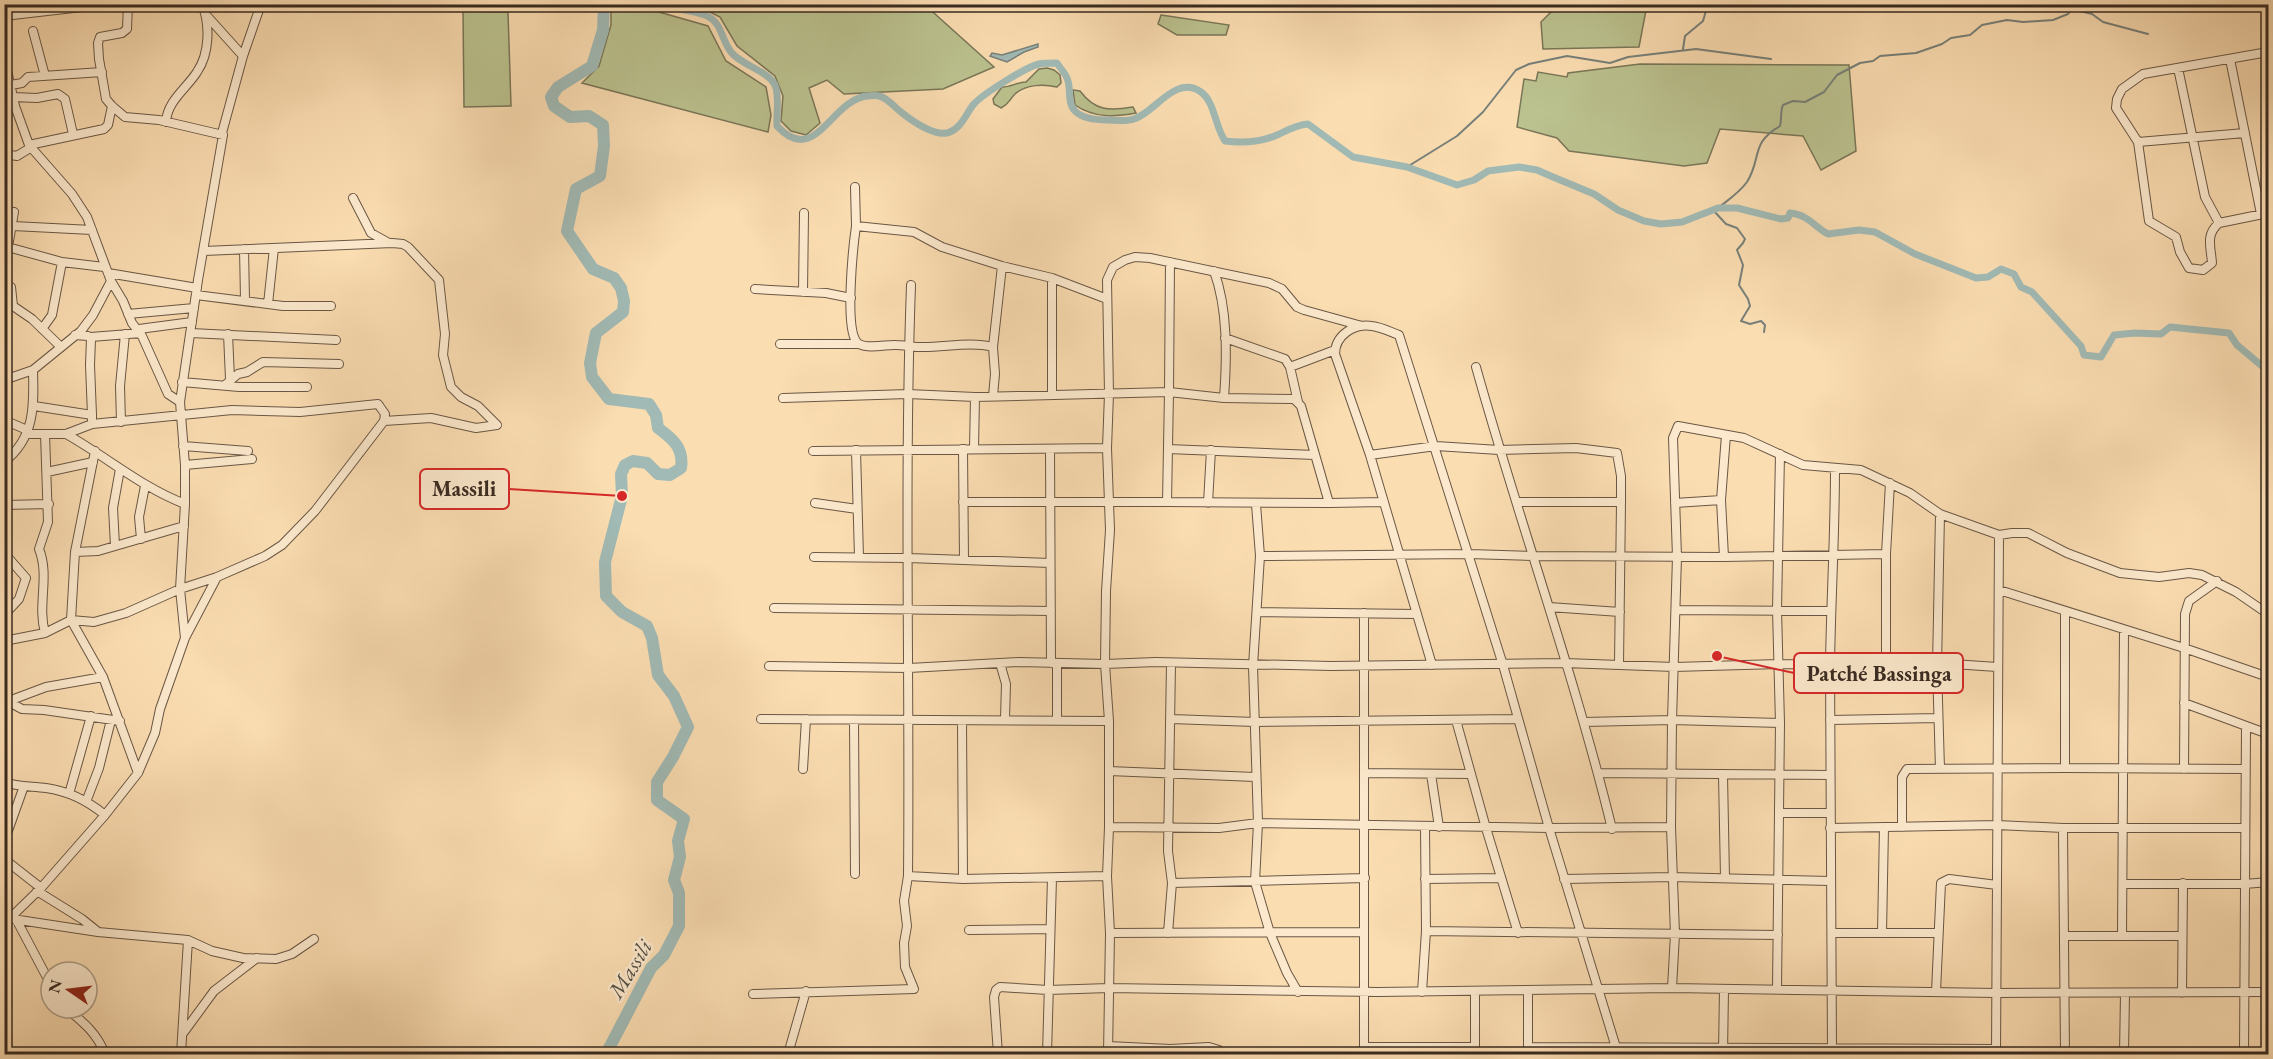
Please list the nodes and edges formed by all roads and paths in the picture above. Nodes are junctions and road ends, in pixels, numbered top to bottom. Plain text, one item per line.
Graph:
1 (108, 4) edge
2 (128, 4) edge
3 (202, 4) edge
4 (261, 4) edge
5 (86, 6) edge
6 (4, 16) edge
7 (207, 16) junction
8 (33, 31) dead end
9 (2268, 52) edge
10 (243, 56) junction
11 (4, 57) edge
12 (2230, 59) junction
13 (2178, 68) junction
14 (102, 72) junction
15 (45, 76) junction
16 (8, 82) edge
17 (13, 97) junction
18 (112, 106) junction
19 (166, 122) junction
20 (222, 133) junction
21 (74, 134) junction
22 (2245, 134) junction
23 (2191, 139) junction
24 (2138, 142) junction
25 (30, 146) junction
26 (4, 154) edge
27 (855, 187) dead end
28 (353, 198) dead end
29 (14, 212) dead end
30 (804, 213) dead end
31 (2265, 214) edge
32 (2219, 224) junction
33 (13, 226) junction
34 (856, 226) junction
35 (92, 230) junction
36 (389, 243) junction
37 (6, 246) edge
38 (274, 248) junction
39 (244, 249) junction
40 (204, 251) junction
41 (62, 262) junction
42 (1170, 262) junction
43 (1002, 266) junction
44 (1214, 271) junction
45 (108, 273) junction
46 (1052, 278) junction
47 (4, 284) edge
48 (911, 285) dead end
49 (755, 289) dead end
50 (196, 291) junction
51 (804, 292) junction
52 (851, 298) junction
53 (245, 299) junction
54 (1107, 299) junction
55 (268, 304) junction
56 (331, 306) dead end
57 (194, 308) junction
58 (128, 314) junction
59 (192, 322) junction
60 (1362, 326) junction
61 (42, 329) junction
62 (140, 331) junction
63 (191, 333) junction
64 (75, 334) junction
65 (125, 334) junction
66 (228, 334) junction
67 (91, 337) junction
68 (1225, 338) junction
69 (336, 340) dead end
70 (780, 344) dead end
71 (859, 344) junction
72 (61, 346) junction
73 (909, 347) junction
74 (993, 347) junction
75 (1335, 350) junction
76 (339, 364) dead end
77 (1290, 367) junction
78 (1476, 367) dead end
79 (33, 370) junction
80 (4, 380) edge
81 (182, 382) junction
82 (227, 382) junction
83 (307, 387) dead end
84 (1169, 392) junction
85 (908, 394) junction
86 (1109, 394) junction
87 (1052, 395) junction
88 (993, 396) junction
89 (975, 397) junction
90 (783, 398) dead end
91 (1224, 398) junction
92 (180, 402) junction
93 (1298, 402) junction
94 (34, 406) junction
95 (92, 414) junction
96 (180, 415) junction
97 (4, 420) edge
98 (384, 421) junction
99 (121, 422) junction
100 (92, 424) junction
101 (27, 432) junction
102 (45, 434) junction
103 (66, 434) junction
104 (1726, 435) junction
105 (183, 446) junction
106 (1436, 446) junction
107 (1107, 448) junction
108 (963, 449) junction
109 (974, 449) junction
110 (1050, 449) junction
111 (1168, 449) junction
112 (856, 450) junction
113 (1211, 450) junction
114 (1499, 450) junction
115 (95, 451) junction
116 (813, 451) dead end
117 (907, 451) junction
118 (1779, 454) junction
119 (1315, 455) junction
120 (1370, 455) junction
121 (4, 462) edge
122 (93, 462) junction
123 (185, 465) junction
124 (1835, 468) junction
125 (120, 470) junction
126 (47, 472) junction
127 (1890, 483) junction
128 (146, 486) junction
129 (1721, 500) junction
130 (1051, 501) junction
131 (1109, 501) junction
132 (963, 502) junction
133 (1167, 502) junction
134 (1384, 502) junction
135 (1518, 502) junction
136 (1621, 502) junction
137 (815, 503) dead end
138 (1208, 503) junction
139 (1329, 503) junction
140 (1675, 503) junction
141 (49, 504) junction
142 (185, 504) junction
143 (1256, 504) junction
144 (4, 505) edge
145 (857, 509) junction
146 (1940, 514) junction
147 (184, 526) junction
148 (1999, 535) junction
149 (141, 539) junction
150 (115, 546) junction
151 (75, 552) junction
152 (4, 553) edge
153 (1469, 554) junction
154 (1886, 554) junction
155 (1400, 555) junction
156 (1260, 556) junction
157 (1533, 556) junction
158 (1777, 556) junction
159 (1835, 556) junction
160 (814, 557) dead end
161 (859, 557) junction
162 (1621, 557) junction
163 (1677, 557) junction
164 (1724, 557) junction
165 (908, 558) junction
166 (964, 560) junction
167 (1050, 563) junction
168 (217, 578) junction
169 (2217, 581) junction
170 (180, 589) junction
171 (1999, 590) junction
172 (1548, 607) junction
173 (774, 608) dead end
174 (909, 610) junction
175 (1676, 610) junction
176 (1777, 610) junction
177 (1831, 611) junction
178 (2065, 611) junction
179 (1051, 612) junction
180 (1258, 612) junction
181 (1620, 612) junction
182 (1364, 613) junction
183 (1417, 614) junction
184 (2268, 614) edge
185 (4, 615) edge
186 (71, 620) junction
187 (2124, 630) junction
188 (45, 633) junction
189 (185, 638) junction
190 (4, 641) edge
191 (2184, 648) junction
192 (1000, 663) junction
193 (1054, 663) junction
194 (1171, 663) junction
195 (1565, 663) junction
196 (1105, 664) junction
197 (1779, 664) junction
198 (1830, 664) junction
199 (1432, 665) junction
200 (1503, 665) junction
201 (1619, 665) junction
202 (768, 666) dead end
203 (1253, 666) junction
204 (1363, 666) junction
205 (1886, 666) junction
206 (1937, 666) junction
207 (1674, 667) junction
208 (1997, 667) junction
209 (909, 668) junction
210 (104, 677) junction
211 (2268, 677) edge
212 (6, 702) edge
213 (2184, 703) junction
214 (91, 716) junction
215 (1938, 718) junction
216 (761, 719) dead end
217 (806, 719) junction
218 (1005, 719) junction
219 (1057, 719) junction
220 (1171, 719) junction
221 (1517, 719) junction
222 (111, 720) junction
223 (855, 720) junction
224 (1456, 720) junction
225 (1672, 720) junction
226 (1830, 720) junction
227 (120, 721) junction
228 (909, 721) junction
229 (962, 721) junction
230 (1109, 721) junction
231 (1364, 721) junction
232 (1255, 722) junction
233 (1584, 722) junction
234 (1780, 723) junction
235 (2246, 726) junction
236 (2268, 734) edge
237 (2065, 768) junction
238 (803, 769) dead end
239 (1940, 769) junction
240 (1997, 769) junction
241 (2123, 769) junction
242 (2184, 769) junction
243 (2245, 769) junction
244 (1109, 771) junction
245 (1170, 772) junction
246 (138, 773) junction
247 (1364, 773) junction
248 (1598, 773) junction
249 (1431, 774) junction
250 (1471, 774) junction
251 (1672, 774) junction
252 (1723, 775) junction
253 (1780, 776) junction
254 (1830, 776) junction
255 (1255, 777) junction
256 (4, 782) edge
257 (24, 786) junction
258 (69, 794) junction
259 (86, 802) junction
260 (1779, 813) junction
261 (1830, 813) junction
262 (105, 815) junction
263 (1258, 823) junction
264 (1997, 825) junction
265 (1365, 826) junction
266 (1109, 827) junction
267 (1425, 827) junction
268 (1439, 827) junction
269 (1671, 827) junction
270 (1884, 827) junction
271 (1902, 827) junction
272 (1486, 828) junction
273 (1549, 828) junction
274 (1830, 828) junction
275 (2063, 828) junction
276 (2122, 828) junction
277 (2244, 828) junction
278 (1170, 829) junction
279 (1612, 829) junction
280 (4, 842) edge
281 (4, 859) edge
282 (855, 874) dead end
283 (908, 876) junction
284 (1107, 876) junction
285 (1672, 877) junction
286 (1052, 878) junction
287 (1501, 878) junction
288 (1725, 878) junction
289 (963, 879) junction
290 (1365, 879) junction
291 (1425, 879) junction
292 (1564, 879) junction
293 (1779, 881) junction
294 (1830, 881) junction
295 (1255, 882) junction
296 (2268, 882) edge
297 (1172, 883) junction
298 (2183, 883) junction
299 (2123, 884) junction
300 (2245, 884) junction
301 (1997, 885) junction
302 (39, 889) junction
303 (4, 908) edge
304 (10, 920) edge
305 (1050, 929) junction
306 (969, 930) dead end
307 (98, 932) junction
308 (1363, 932) junction
309 (1426, 932) junction
310 (1110, 933) junction
311 (1168, 933) junction
312 (1270, 933) junction
313 (1518, 933) junction
314 (1832, 933) junction
315 (1882, 933) junction
316 (1938, 933) junction
317 (1582, 934) junction
318 (1675, 934) junction
319 (1778, 935) junction
320 (2065, 936) junction
321 (2122, 936) junction
322 (2182, 936) junction
323 (314, 939) dead end
324 (188, 940) junction
325 (257, 958) junction
326 (39, 966) edge
327 (1109, 988) junction
328 (1672, 988) junction
329 (1599, 989) junction
330 (1724, 989) junction
331 (1777, 989) junction
332 (1048, 990) junction
333 (1831, 990) junction
334 (806, 991) junction
335 (1476, 991) junction
336 (1528, 991) junction
337 (1298, 992) junction
338 (1364, 992) junction
339 (1422, 992) junction
340 (1936, 992) junction
341 (2066, 992) junction
342 (2243, 992) junction
343 (2268, 992) edge
344 (1996, 993) junction
345 (2125, 993) junction
346 (2182, 993) junction
347 (753, 994) dead end
348 (81, 1020) edge
349 (183, 1033) junction
350 (1108, 1050) edge
351 (1364, 1051) edge
352 (1475, 1051) edge
353 (1528, 1051) edge
354 (1618, 1051) edge
355 (1723, 1051) edge
356 (1170, 1052) edge
357 (1832, 1052) edge
358 (1996, 1052) edge
359 (1047, 1053) edge
360 (105, 1054) edge
361 (181, 1054) edge
362 (788, 1054) edge
363 (998, 1054) edge
364 (1219, 1054) edge
365 (2065, 1054) edge
366 (2124, 1054) edge
367 (2244, 1054) edge

1 - 5 street
2 - 14 street
3 - 7 street
4 - 10 street
5 - 6 street
7 - 10 street
7 - 19 street
8 - 15 street
9 - 12 street
10 - 20 street
11 - 16 street
12 - 13 street
12 - 22 street
13 - 23 street
13 - 24 street
14 - 15 street
14 - 18 street
15 - 16 street
16 - 17 street
17 - 21 street
17 - 25 street
18 - 19 street
18 - 21 street
19 - 20 street
20 - 40 street
21 - 25 street
22 - 23 street
22 - 31 street
23 - 24 street
23 - 32 street
24 - 32 street
25 - 26 street
25 - 35 street
27 - 34 street
28 - 36 street
29 - 33 street
30 - 51 street
31 - 32 street
33 - 35 street
33 - 37 street
34 - 43 street
34 - 52 street
35 - 45 street
36 - 38 street
36 - 98 street
37 - 41 street
38 - 39 street
38 - 55 street
39 - 40 street
39 - 53 street
40 - 50 street
41 - 45 street
41 - 61 street
42 - 44 street
42 - 54 street
42 - 84 street
43 - 46 street
43 - 74 street
44 - 60 street
44 - 68 street
45 - 50 street
45 - 58 street
45 - 64 street
46 - 54 street
46 - 87 street
47 - 61 street
48 - 73 street
49 - 51 street
50 - 53 street
50 - 57 street
51 - 52 street
52 - 71 street
53 - 55 street
54 - 86 street
55 - 56 street
57 - 58 street
57 - 59 street
58 - 62 street
59 - 62 street
59 - 63 street
60 - 75 street
60 - 106 street
61 - 72 street
62 - 65 street
62 - 92 street
63 - 66 street
63 - 81 street
64 - 67 street
64 - 72 street
65 - 67 street
65 - 99 street
66 - 69 street
66 - 82 street
67 - 95 street
68 - 77 street
68 - 91 street
70 - 71 street
71 - 73 street
72 - 79 street
73 - 74 street
73 - 85 street
74 - 88 street
75 - 77 street
75 - 120 street
76 - 82 street
77 - 93 street
78 - 114 street
79 - 80 street
79 - 94 street
81 - 82 street
81 - 92 street
82 - 83 street
84 - 86 street
84 - 91 street
84 - 111 street
85 - 89 street
85 - 90 street
85 - 117 street
86 - 87 street
86 - 107 street
87 - 88 street
88 - 89 street
89 - 109 street
91 - 93 street
92 - 96 street
93 - 119 street
94 - 95 street
94 - 101 street
95 - 100 street
96 - 98 street
96 - 99 street
96 - 105 street
97 - 101 street
98 - 168 street
99 - 100 street
100 - 103 street
101 - 102 street
101 - 121 street
102 - 103 street
102 - 126 street
103 - 115 street
104 - 118 street
104 - 129 street
104 - 140 street
105 - 123 street
105 - 123 street
106 - 114 street
106 - 120 street
106 - 153 street
107 - 110 street
107 - 131 street
108 - 109 street
108 - 117 street
108 - 132 street
109 - 110 street
110 - 130 street
111 - 113 street
111 - 133 street
112 - 116 street
112 - 117 street
112 - 145 street
113 - 119 street
113 - 138 street
114 - 135 street
114 - 136 street
115 - 122 street
115 - 125 street
117 - 165 street
118 - 124 street
118 - 158 street
119 - 139 street
120 - 134 street
122 - 126 street
122 - 151 street
123 - 142 street
124 - 127 street
124 - 159 street
125 - 128 street
125 - 150 street
126 - 141 street
127 - 146 street
127 - 154 street
128 - 142 street
128 - 149 street
129 - 140 street
129 - 164 street
130 - 131 street
130 - 132 street
130 - 167 street
131 - 133 street
131 - 196 street
132 - 166 street
133 - 138 street
134 - 139 street
134 - 155 street
135 - 136 street
135 - 157 street
136 - 162 street
137 - 145 street
138 - 143 street
139 - 143 street
140 - 163 street
141 - 144 street
141 - 188 street
142 - 147 street
143 - 156 street
145 - 161 street
146 - 148 street
146 - 206 street
147 - 149 street
147 - 170 street
148 - 169 street
148 - 171 street
149 - 150 street
150 - 151 street
151 - 186 street
152 - 185 street
153 - 155 street
153 - 157 street
153 - 200 street
154 - 159 street
154 - 205 street
155 - 156 street
155 - 183 street
156 - 180 street
157 - 162 street
157 - 172 street
158 - 159 street
158 - 164 street
158 - 176 street
159 - 177 street
160 - 161 street
161 - 165 street
162 - 163 street
162 - 181 street
163 - 164 street
163 - 175 street
165 - 166 street
165 - 174 street
166 - 167 street
167 - 179 street
168 - 170 street
168 - 189 street
169 - 184 street
169 - 191 street
170 - 186 street
170 - 189 street
171 - 178 street
171 - 208 street
172 - 181 street
172 - 195 street
173 - 174 street
174 - 179 street
174 - 209 street
175 - 176 street
175 - 207 street
176 - 177 street
176 - 197 street
177 - 198 street
178 - 187 street
178 - 237 street
179 - 193 street
180 - 182 street
180 - 203 street
181 - 201 street
182 - 183 street
182 - 204 street
183 - 199 street
186 - 188 street
186 - 210 street
187 - 191 street
187 - 241 street
188 - 190 street
189 - 246 street
191 - 211 street
191 - 213 street
192 - 193 street
192 - 209 street
192 - 218 street
193 - 196 street
193 - 219 street
194 - 196 street
194 - 203 street
194 - 220 street
195 - 200 street
195 - 201 street
195 - 233 street
196 - 230 street
197 - 198 street
197 - 207 street
197 - 234 street
198 - 205 street
198 - 226 street
199 - 200 street
199 - 204 street
200 - 221 street
201 - 207 street
202 - 209 street
203 - 204 street
203 - 232 street
204 - 231 street
205 - 206 street
206 - 208 street
206 - 215 street
207 - 225 street
208 - 240 street
209 - 228 street
210 - 212 street
210 - 227 street
212 - 214 street
213 - 235 street
213 - 242 street
214 - 222 street
214 - 258 street
215 - 226 street
215 - 239 street
216 - 217 street
217 - 223 street
217 - 238 street
218 - 219 street
218 - 229 street
219 - 230 street
220 - 232 street
220 - 245 street
221 - 224 street
221 - 273 street
222 - 227 street
222 - 259 street
223 - 228 street
223 - 282 street
224 - 231 street
224 - 250 street
225 - 233 street
225 - 234 street
225 - 251 street
226 - 254 street
227 - 246 street
228 - 229 street
228 - 283 street
229 - 289 street
230 - 244 street
231 - 232 street
231 - 247 street
232 - 255 street
233 - 248 street
234 - 253 street
235 - 236 street
235 - 243 street
237 - 240 street
237 - 241 street
239 - 240 street
239 - 271 street
240 - 264 street
241 - 242 street
241 - 276 street
242 - 243 street
243 - 277 street
244 - 245 street
244 - 266 street
245 - 255 street
245 - 278 street
246 - 262 street
247 - 249 street
247 - 265 street
248 - 251 street
248 - 279 street
249 - 250 street
249 - 268 street
250 - 272 street
251 - 252 street
251 - 269 street
252 - 253 street
252 - 288 street
253 - 254 street
253 - 260 street
254 - 261 street
255 - 263 street
256 - 257 street
257 - 258 street
257 - 280 street
258 - 259 street
259 - 262 street
260 - 261 street
260 - 293 street
261 - 274 street
262 - 302 street
263 - 265 street
263 - 278 street
263 - 295 street
264 - 271 street
264 - 275 street
264 - 301 street
265 - 267 street
265 - 290 street
266 - 278 street
266 - 284 street
267 - 268 street
267 - 291 street
268 - 272 street
269 - 279 street
269 - 285 street
270 - 271 street
270 - 274 street
270 - 315 street
272 - 273 street
272 - 287 street
273 - 279 street
273 - 292 street
274 - 294 street
275 - 276 street
275 - 320 street
276 - 277 street
276 - 299 street
277 - 300 street
278 - 297 street
281 - 302 street
283 - 289 street
283 - 334 street
284 - 286 street
284 - 310 street
285 - 288 street
285 - 292 street
285 - 318 street
286 - 289 street
286 - 305 street
287 - 291 street
287 - 313 street
288 - 293 street
290 - 295 street
290 - 308 street
291 - 309 street
292 - 317 street
293 - 294 street
293 - 319 street
294 - 314 street
295 - 297 street
295 - 312 street
296 - 300 street
297 - 311 street
298 - 299 street
298 - 300 street
298 - 322 street
299 - 321 street
300 - 342 street
301 - 316 street
301 - 344 street
302 - 304 street
302 - 307 street
303 - 304 street
304 - 307 street
304 - 326 street
305 - 306 street
305 - 332 street
307 - 324 street
308 - 312 street
308 - 338 street
309 - 313 street
309 - 339 street
310 - 311 street
310 - 327 street
311 - 312 street
312 - 337 street
313 - 317 street
314 - 315 street
314 - 333 street
315 - 316 street
316 - 340 street
317 - 318 street
317 - 329 street
318 - 319 street
318 - 328 street
319 - 331 street
320 - 321 street
320 - 341 street
321 - 322 street
322 - 346 street
323 - 325 street
324 - 325 street
324 - 349 street
325 - 349 street
327 - 332 street
327 - 337 street
327 - 350 street
328 - 329 street
328 - 330 street
329 - 336 street
329 - 354 street
330 - 331 street
330 - 355 street
331 - 333 street
332 - 359 street
332 - 363 street
333 - 340 street
333 - 357 street
334 - 347 street
334 - 362 street
335 - 336 street
335 - 339 street
335 - 352 street
336 - 353 street
337 - 338 street
338 - 339 street
338 - 351 street
340 - 344 street
341 - 344 street
341 - 345 street
341 - 365 street
342 - 343 street
342 - 346 street
342 - 367 street
344 - 358 street
345 - 346 street
345 - 366 street
348 - 360 street
349 - 361 street
350 - 356 street
351 - 352 street
353 - 354 street
354 - 355 street
355 - 357 street
356 - 364 street
357 - 358 street
359 - 363 street

